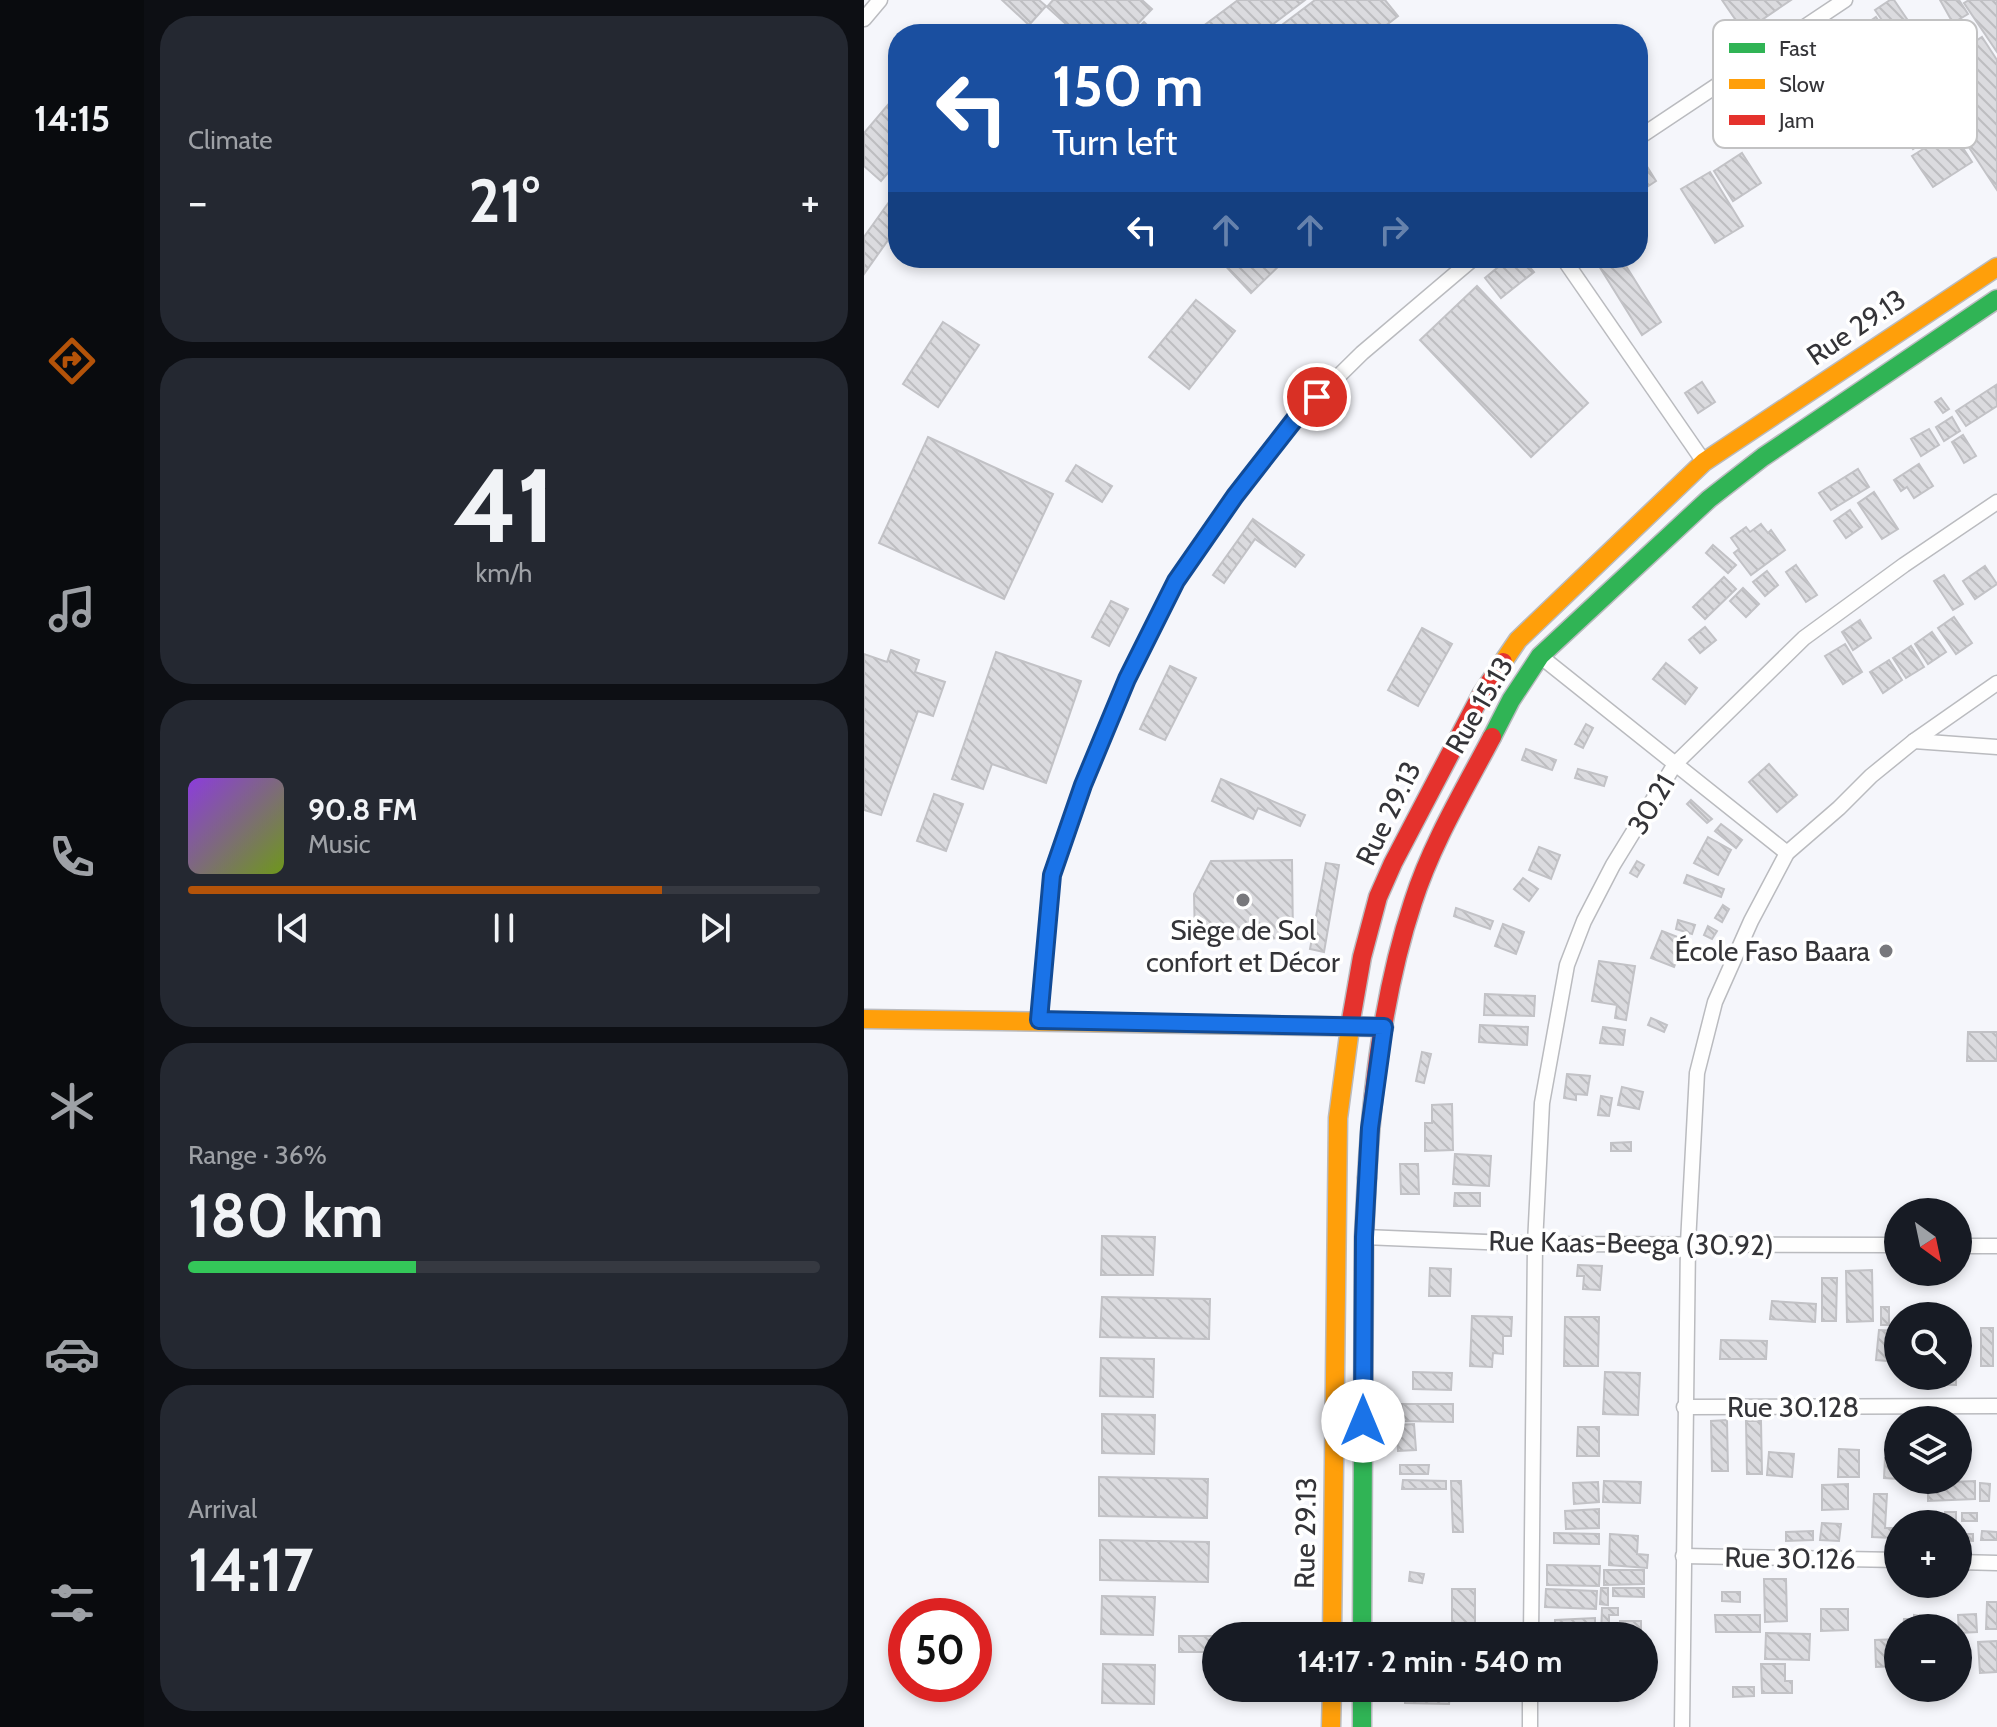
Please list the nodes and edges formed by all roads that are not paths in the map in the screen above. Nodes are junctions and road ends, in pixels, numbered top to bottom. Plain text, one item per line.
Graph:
1 (880, 0) edge
2 (1845, 0) edge
3 (864, 19) edge
4 (1815, 20) edge
5 (1713, 88) edge
6 (1648, 131) edge
7 (1997, 267) edge
8 (1462, 268) edge
9 (1570, 268) edge
10 (1997, 299) edge
11 (1704, 462) junction
12 (1997, 502) edge
13 (1540, 656) junction
14 (1997, 683) edge
15 (1914, 741) junction
16 (1997, 747) edge
17 (1675, 764) junction
18 (1787, 853) junction
19 (864, 1019) edge
20 (1039, 1020) junction
21 (1350, 1024) junction
22 (1384, 1027) junction
23 (1364, 1237) junction
24 (1688, 1243) junction
25 (1535, 1244) junction
26 (1884, 1245) edge
27 (1972, 1246) edge
28 (1997, 1246) edge
29 (1997, 1406) edge
30 (1684, 1407) junction
31 (1683, 1556) junction
32 (1884, 1560) edge
33 (1972, 1562) edge
34 (1997, 1563) edge
35 (1332, 1622) edge
36 (1362, 1622) edge
37 (1531, 1622) edge
38 (1332, 1702) edge
39 (1362, 1702) edge
40 (1530, 1702) edge
41 (1331, 1727) edge
42 (1362, 1727) edge
43 (1530, 1727) edge
44 (1682, 1727) edge

1 - 3 street
2 - 4 street
5 - 6 street
7 - 11 main road, Rue 29.13
8 - 20 street
9 - 11 street
10 - 13 main road, Rue 15.13
11 - 21 main road, Rue 29.13
12 - 17 street, 30.21 / 30.21
13 - 17 street
13 - 22 main road, Rue 15.13
14 - 15 street
15 - 16 street
15 - 18 street
17 - 18 street
17 - 25 street, 30.21 / 30.21
18 - 24 street
19 - 20 main road
20 - 21 main road
21 - 22 main road
21 - 35 main road, Rue 29.13
22 - 23 main road, Rue 15.13
23 - 25 street, Rue Kaas-Beega (30.92)
23 - 36 main road, Rue 15.13
24 - 25 street, Rue Kaas-Beega (30.92)
24 - 26 street, Rue Kaas-Beega (30.92)
24 - 30 street
25 - 37 street, 30.21
27 - 28 street
29 - 30 street, Rue 30.128
30 - 31 street
31 - 32 street, Rue 30.126
31 - 44 street
33 - 34 street
38 - 41 main road
39 - 42 main road
40 - 43 street

